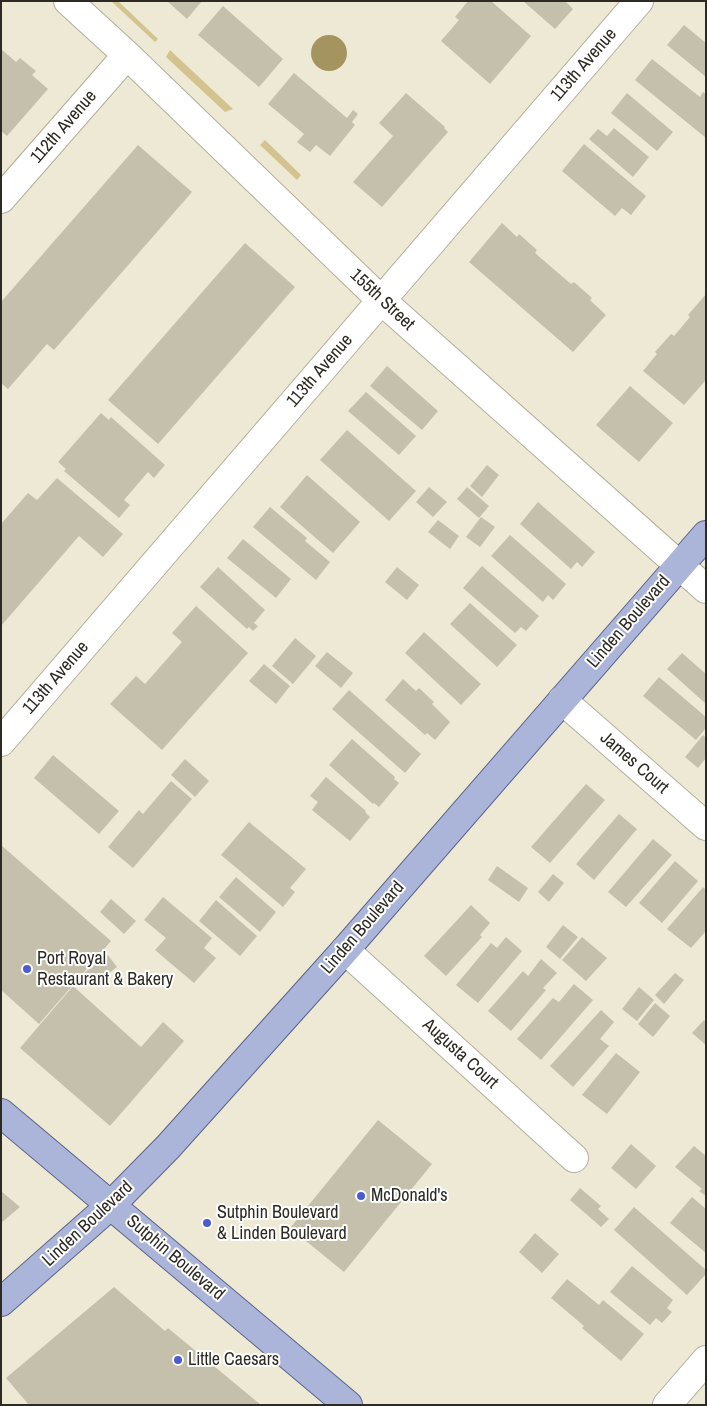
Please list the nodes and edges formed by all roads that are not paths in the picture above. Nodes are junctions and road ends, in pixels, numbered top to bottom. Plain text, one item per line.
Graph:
1 (68, 1) edge
2 (639, 1) edge
3 (127, 55) junction
4 (1, 200) edge
5 (381, 300) junction
6 (706, 535) edge
7 (679, 565) junction
8 (706, 589) edge
9 (562, 700) junction
10 (1, 742) edge
11 (706, 826) edge
12 (345, 950) junction
13 (1, 1113) edge
14 (574, 1158) dead end
15 (111, 1205) junction
16 (1, 1302) edge
17 (706, 1360) edge
18 (348, 1405) edge
19 (667, 1405) edge

1 - 3 street, 155th Street
2 - 5 street, 113th Avenue
3 - 4 street, 112th Avenue
3 - 5 street, 155th Street
5 - 7 street, 155th Street
5 - 10 street, 113th Avenue
6 - 7 main road, Linden Boulevard
7 - 8 street, 155th Street
7 - 9 main road, Linden Boulevard
9 - 11 street, James Court
9 - 12 main road, Linden Boulevard
12 - 14 street, Augusta Court
12 - 15 main road, Linden Boulevard
13 - 15 main road, Sutphin Boulevard
15 - 16 main road, Linden Boulevard
15 - 18 main road, Sutphin Boulevard
17 - 19 street

